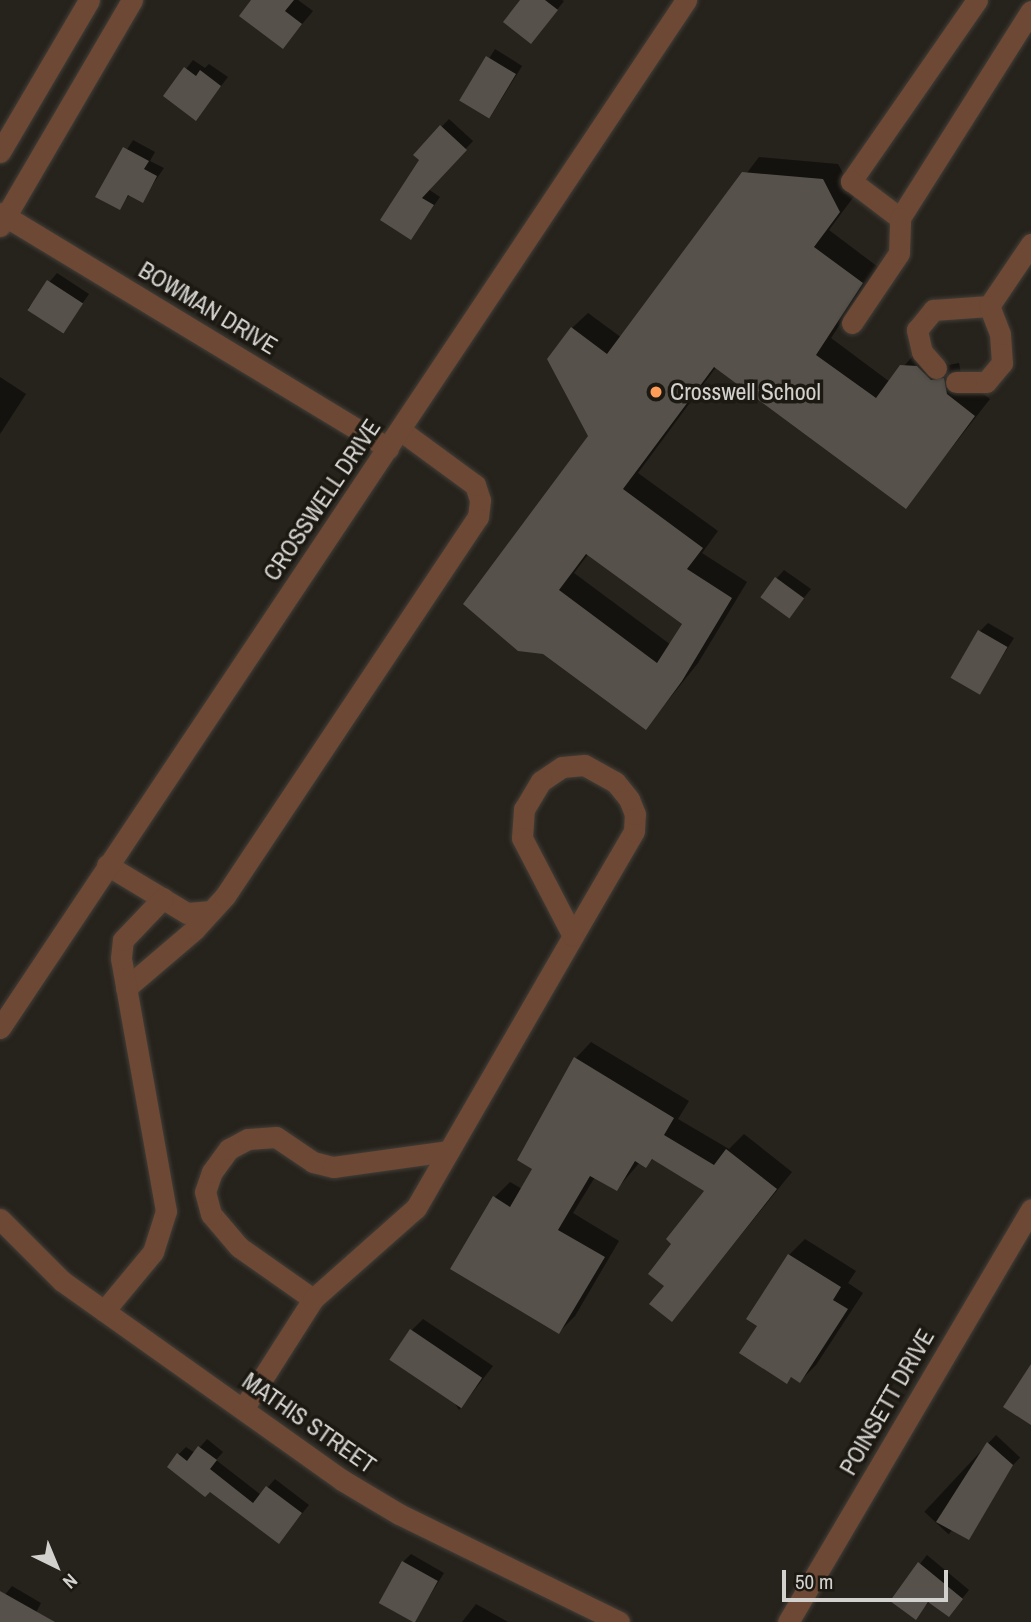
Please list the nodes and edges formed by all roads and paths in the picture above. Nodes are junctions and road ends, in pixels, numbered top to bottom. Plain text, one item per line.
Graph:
1 (89, 0) edge
2 (132, 0) edge
3 (685, 0) edge
4 (977, 0) edge
5 (1031, 10) edge
6 (0, 152) edge
7 (2, 218) edge
8 (900, 218) junction
9 (1031, 243) edge
10 (989, 306) junction
11 (852, 323) dead end
12 (936, 368) dead end
13 (956, 382) dead end
14 (394, 439) junction
15 (107, 865) junction
16 (163, 898) junction
17 (208, 911) junction
18 (573, 936) junction
19 (126, 988) junction
20 (0, 1028) edge
21 (449, 1152) junction
22 (1031, 1209) edge
23 (0, 1219) edge
24 (313, 1299) junction
25 (104, 1311) junction
26 (243, 1409) junction
27 (619, 1622) edge
28 (788, 1622) edge

1 - 6 street
2 - 7 street
3 - 14 street, CROSSWELL DRIVE
4 - 8 street
5 - 8 street
7 - 14 street, BOWMAN DRIVE
8 - 11 street
9 - 10 street
10 - 12 street
10 - 13 street
14 - 15 street, CROSSWELL DRIVE
14 - 17 street, BOWMAN DRIVE
15 - 16 street
15 - 20 street, CROSSWELL DRIVE
16 - 17 street
16 - 19 street
17 - 19 street, BOWMAN DRIVE
18 - 18 street
18 - 21 street
19 - 25 street
21 - 24 street
21 - 24 street
22 - 28 street, POINSETT DRIVE
23 - 25 street, MATHIS STREET
24 - 26 street
25 - 26 street, MATHIS STREET
26 - 27 street, MATHIS STREET

